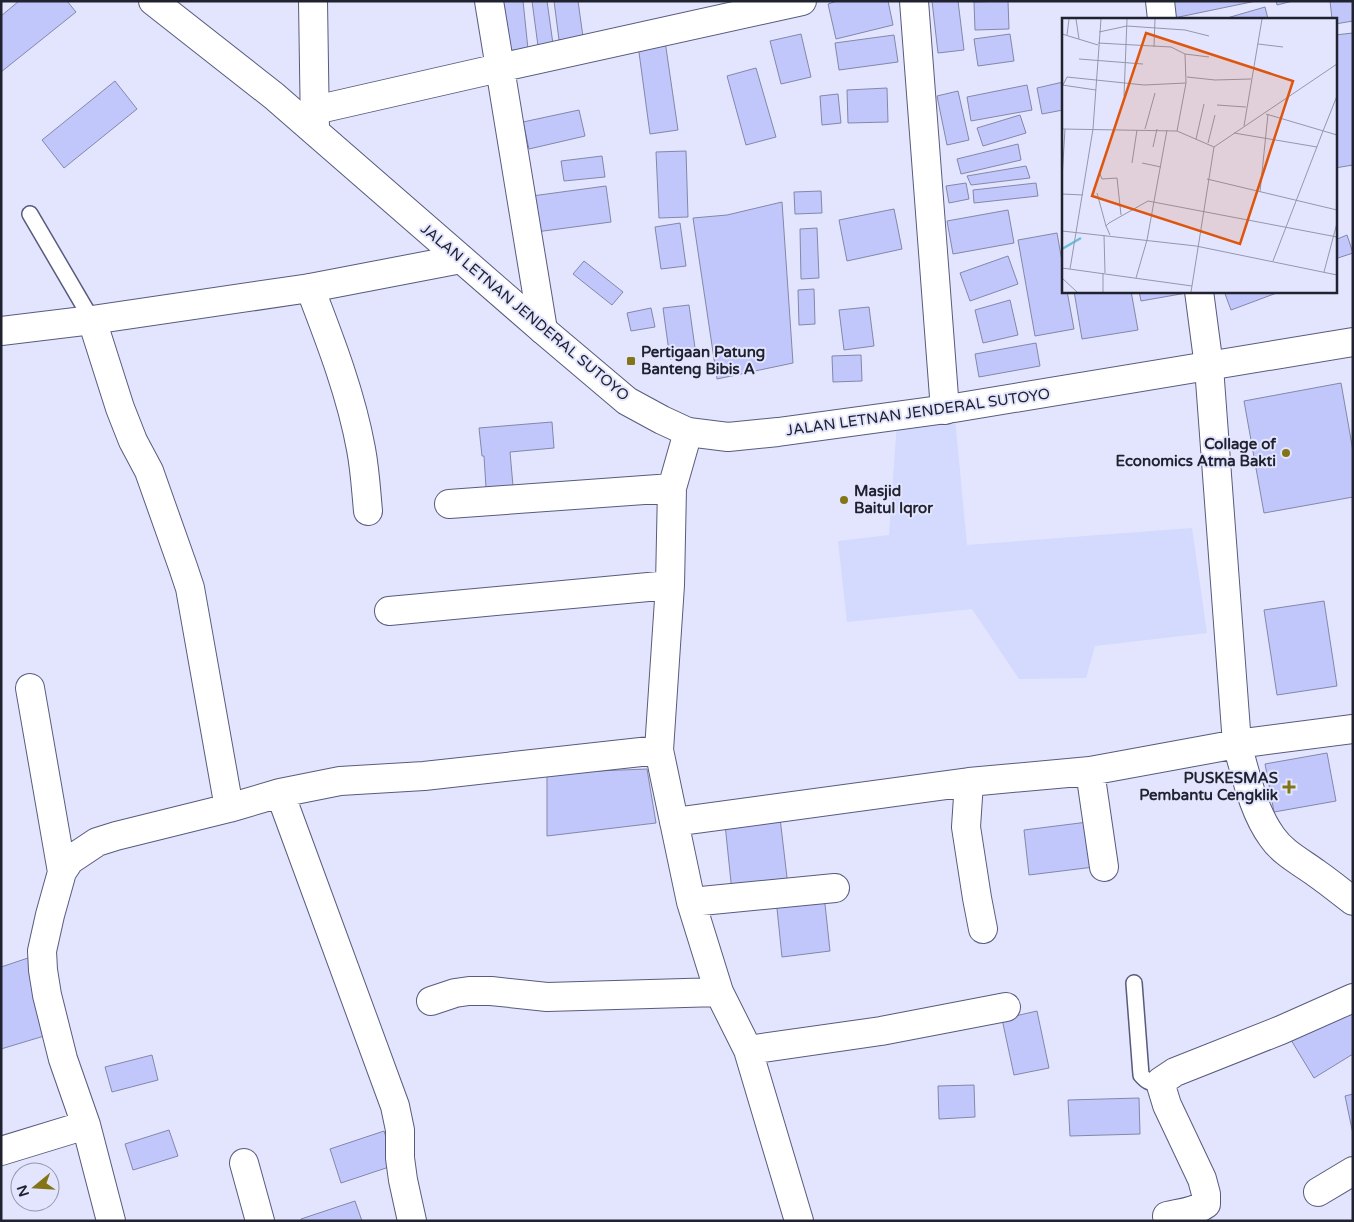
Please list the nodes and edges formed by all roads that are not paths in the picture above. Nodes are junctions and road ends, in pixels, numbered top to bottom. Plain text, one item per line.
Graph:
1 (153, 1) edge
2 (313, 1) edge
3 (490, 1) edge
4 (802, 1) edge
5 (914, 1) edge
6 (1160, 1) edge
7 (1162, 18) edge
8 (500, 68) junction
9 (315, 121) junction
10 (30, 214) dead end
11 (461, 259) junction
12 (310, 288) junction
13 (1199, 292) edge
14 (92, 320) junction
15 (543, 330) junction
16 (1, 331) edge
17 (1353, 342) edge
18 (1209, 367) junction
19 (945, 410) junction
20 (688, 432) junction
21 (672, 488) junction
22 (449, 504) dead end
23 (368, 511) dead end
24 (670, 585) junction
25 (389, 611) dead end
26 (30, 688) dead end
27 (1353, 729) edge
28 (1237, 744) junction
29 (659, 750) junction
30 (1090, 771) junction
31 (969, 782) junction
32 (280, 793) junction
33 (229, 808) junction
34 (674, 822) junction
35 (1104, 867) dead end
36 (62, 872) junction
37 (834, 888) dead end
38 (1353, 901) edge
39 (691, 902) junction
40 (983, 929) dead end
41 (1134, 983) dead end
42 (719, 992) junction
43 (1353, 998) edge
44 (431, 1001) dead end
45 (1006, 1007) dead end
46 (748, 1050) junction
47 (1160, 1082) junction
48 (86, 1125) junction
49 (1, 1150) edge
50 (244, 1163) dead end
51 (1353, 1171) edge
52 (1318, 1192) dead end
53 (1168, 1216) dead end
54 (111, 1221) edge
55 (260, 1221) edge
56 (412, 1221) edge
57 (799, 1221) edge

1 - 9 street, JALAN LETNAN JENDERAL SUTOYO
2 - 9 street
3 - 8 street
4 - 8 street
5 - 19 street
6 - 7 street
8 - 9 street
8 - 15 street
9 - 11 street, JALAN LETNAN JENDERAL SUTOYO
10 - 14 lane
11 - 12 street
11 - 15 street, JALAN LETNAN JENDERAL SUTOYO
12 - 14 street
12 - 23 street
13 - 18 street
14 - 16 street
14 - 33 street
15 - 20 street, JALAN LETNAN JENDERAL SUTOYO
17 - 18 street, JALAN LETNAN JENDERAL SUTOYO
18 - 19 street, JALAN LETNAN JENDERAL SUTOYO
18 - 28 street
19 - 20 street, JALAN LETNAN JENDERAL SUTOYO
20 - 21 street
21 - 22 street
21 - 24 street
24 - 25 street
24 - 29 street
26 - 36 street
27 - 28 street
28 - 30 street
28 - 38 street
29 - 32 street
29 - 34 street
30 - 31 street
30 - 35 street
31 - 34 street
31 - 40 street
32 - 33 street
32 - 56 street
33 - 36 street
34 - 39 street
36 - 48 street
37 - 39 street
39 - 42 street
41 - 47 lane
42 - 44 street
42 - 46 street
43 - 47 street
45 - 46 street
46 - 57 street
47 - 53 street
48 - 49 street
48 - 54 street
50 - 55 street
51 - 52 street

